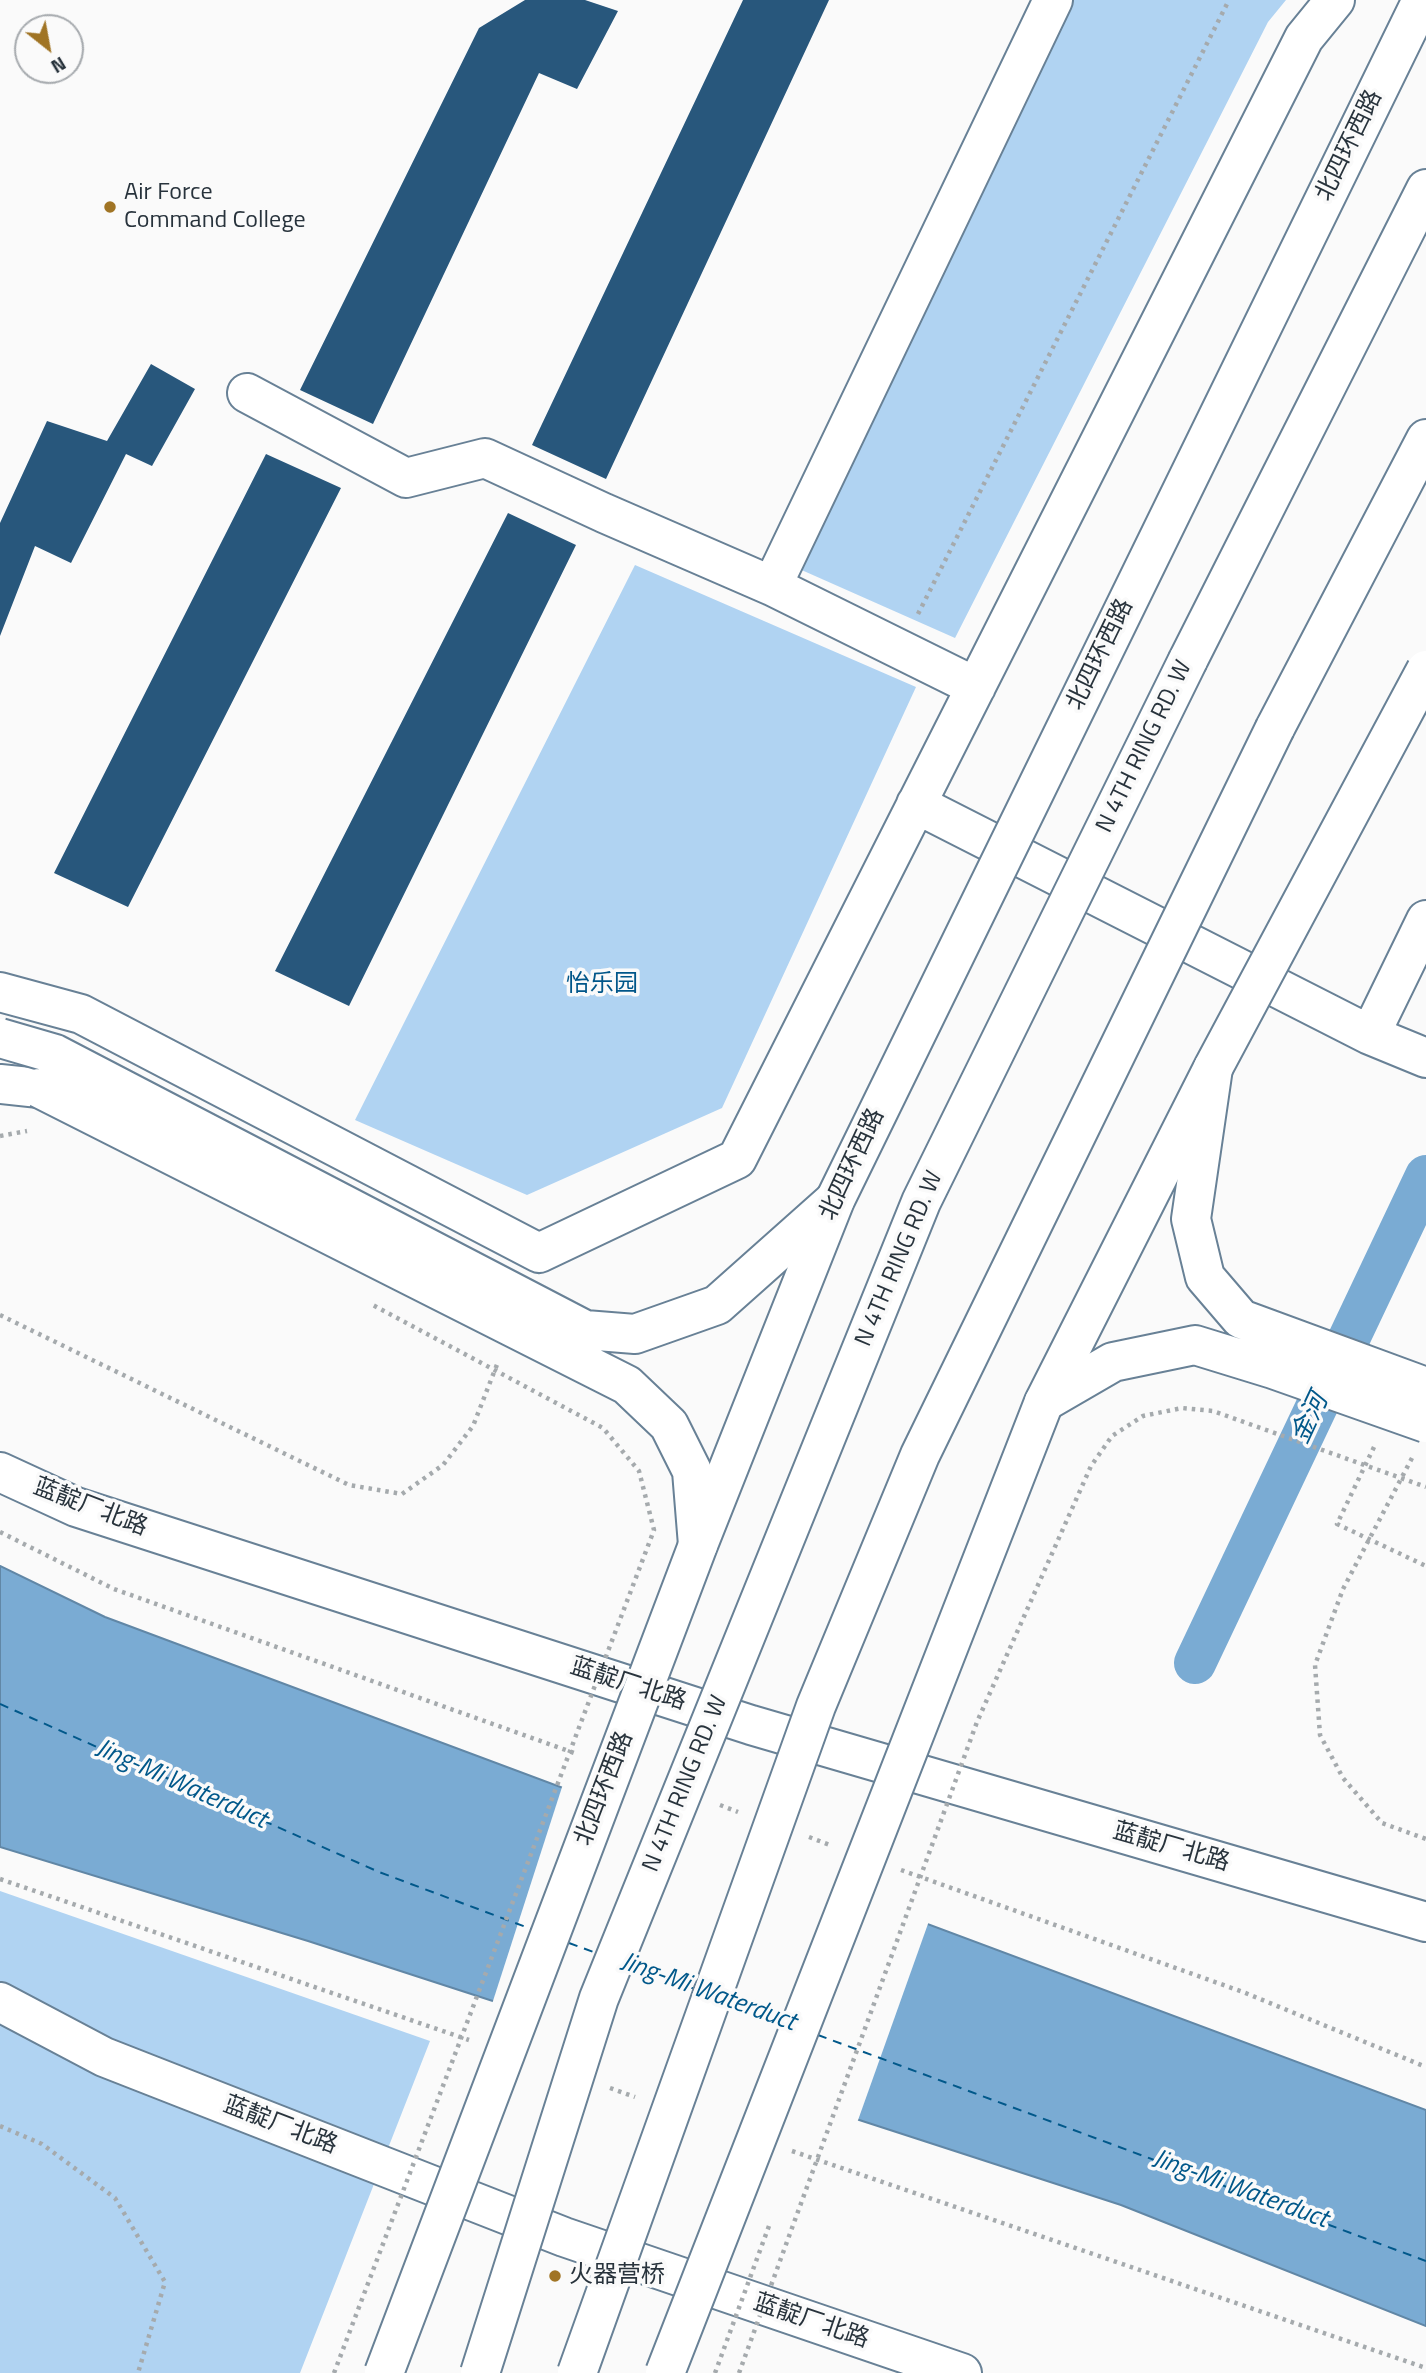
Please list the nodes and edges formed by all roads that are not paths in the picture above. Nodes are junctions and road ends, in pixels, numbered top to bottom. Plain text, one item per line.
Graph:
1 (1053, 0) edge
2 (1335, 0) edge
3 (1421, 2) edge
4 (1426, 189) edge
5 (247, 394) dead end
6 (1426, 439) edge
7 (772, 586) junction
8 (1426, 670) edge
9 (976, 687) junction
10 (916, 804) junction
11 (1426, 920) edge
12 (0, 992) edge
13 (1370, 1035) junction
14 (0, 1038) edge
15 (1426, 1058) edge
16 (1213, 1068) junction
17 (0, 1084) edge
18 (835, 1200) junction
19 (1426, 1387) edge
20 (1044, 1402) junction
21 (1420, 1439) edge
22 (0, 1456) edge
23 (0, 1472) edge
24 (76, 1507) junction
25 (698, 1545) junction
26 (1426, 1922) edge
27 (0, 2003) edge
28 (0, 2027) edge
29 (104, 2057) junction
30 (384, 2373) edge
31 (480, 2373) edge
32 (577, 2373) edge
33 (665, 2373) edge
34 (962, 2373) edge

1 - 7 main road
2 - 9 main road
3 - 18 main road, 北四环西路, bridge
4 - 31 main road, N 4TH RING RD. W, bridge
5 - 7 main road
6 - 32 main road, bridge
7 - 9 main road
8 - 16 main road, bridge
9 - 10 main road
10 - 12 main road
10 - 13 main road
11 - 13 main road
13 - 15 main road
14 - 18 main road, bridge
16 - 19 main road, bridge
16 - 20 main road, bridge
17 - 25 main road, bridge
18 - 25 main road, 北四环西路, bridge
20 - 21 main road, bridge
20 - 33 main road, bridge
22 - 24 main road
23 - 24 main road, 蓝靛厂北路
24 - 26 main road, 蓝靛厂北路
25 - 30 main road, 北四环西路, bridge
27 - 29 main road, 蓝靛厂北路
28 - 29 main road
29 - 34 main road, 蓝靛厂北路

